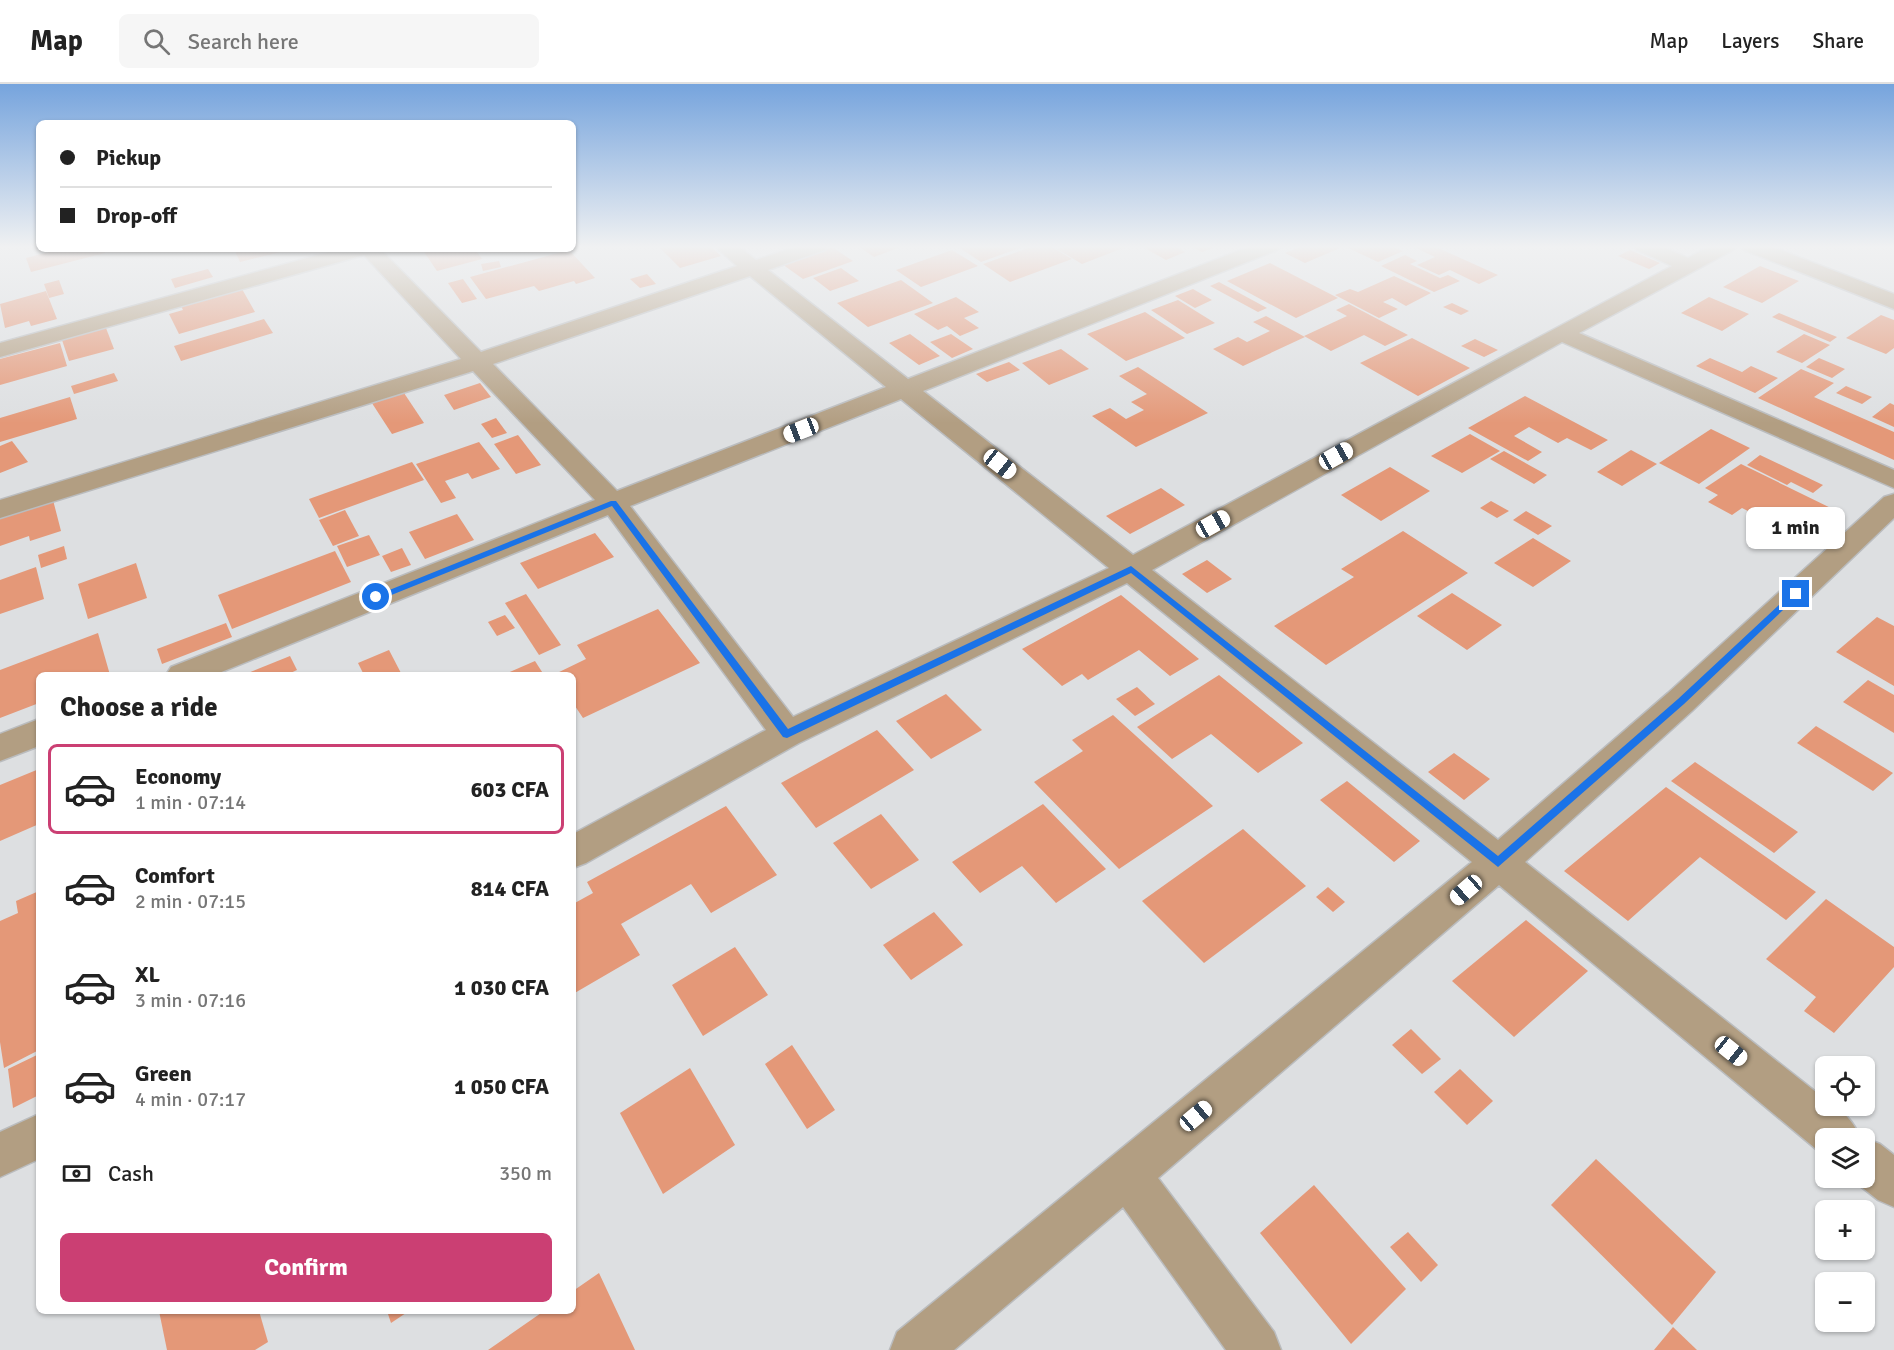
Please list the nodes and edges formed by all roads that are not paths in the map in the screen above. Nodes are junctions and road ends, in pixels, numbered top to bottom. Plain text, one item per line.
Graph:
1 (161, 305) edge
2 (422, 305) edge
3 (642, 305) edge
4 (800, 305) edge
5 (1121, 305) edge
6 (1613, 305) edge
7 (1561, 333) junction
8 (0, 350) edge
9 (476, 362) junction
10 (906, 390) junction
11 (1894, 480) edge
12 (1894, 502) edge
13 (614, 503) junction
14 (0, 509) edge
15 (1131, 569) junction
16 (190, 672) edge
17 (36, 733) edge
18 (787, 734) junction
19 (0, 748) edge
20 (576, 850) edge
21 (1498, 862) junction
22 (1826, 1128) edge
23 (36, 1137) edge
24 (0, 1155) edge
25 (1875, 1169) edge
26 (1127, 1174) junction
27 (1894, 1184) edge
28 (915, 1350) edge
29 (1256, 1350) edge

1 - 8 street
2 - 9 street
3 - 9 street
4 - 10 street
5 - 10 street
6 - 7 street
7 - 11 street
7 - 15 street
9 - 13 street
9 - 14 street
10 - 13 street
10 - 15 street
12 - 21 street
13 - 16 street
13 - 18 street
15 - 18 street
15 - 21 street
17 - 19 street
18 - 20 street
21 - 22 street
21 - 26 street
23 - 24 street
25 - 27 street
26 - 28 street
26 - 29 street

